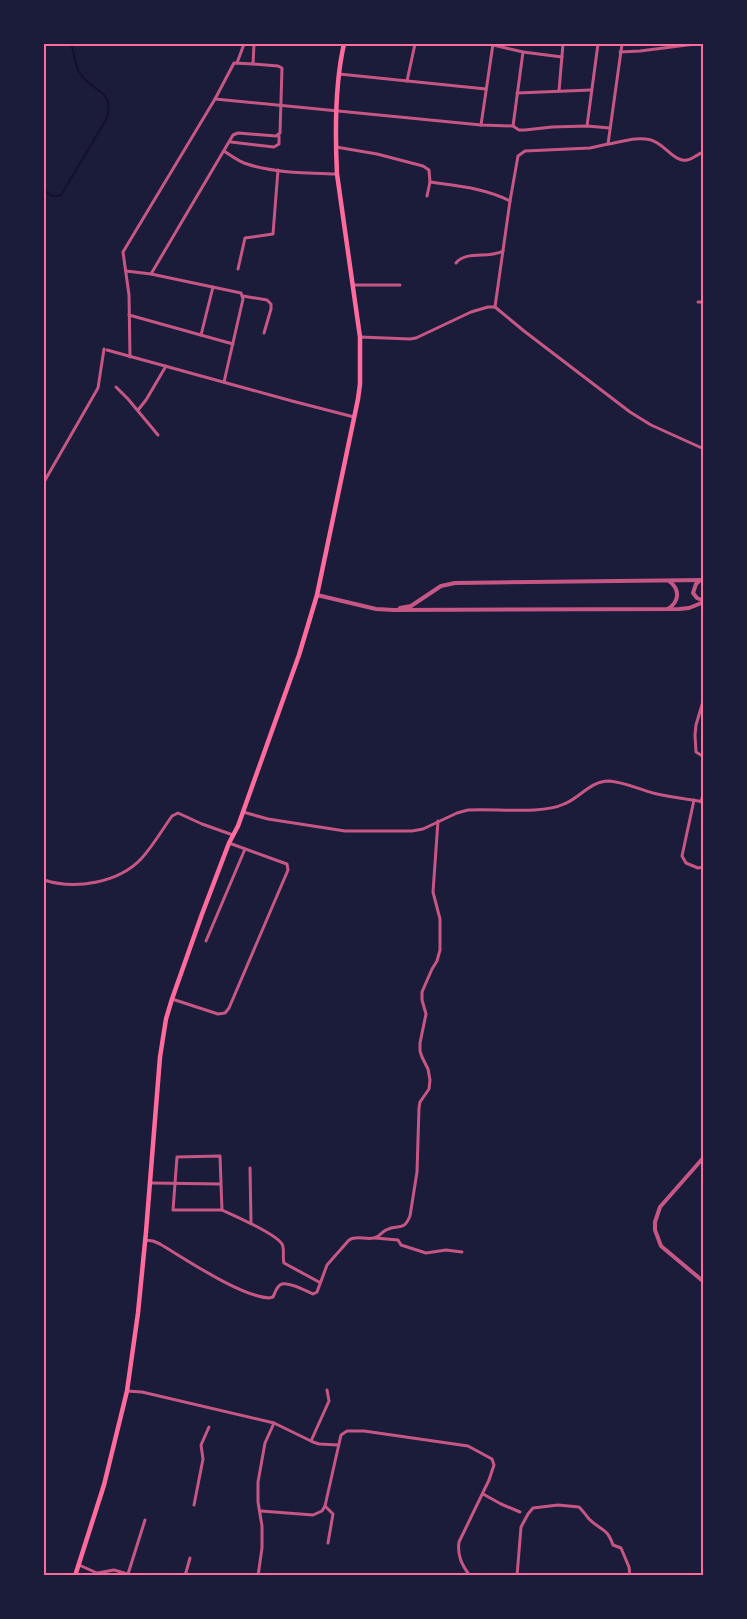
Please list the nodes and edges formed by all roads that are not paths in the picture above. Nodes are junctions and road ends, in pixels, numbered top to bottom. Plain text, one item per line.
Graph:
1 (244, 44) edge
2 (254, 44) edge
3 (344, 44) edge
4 (415, 44) edge
5 (493, 44) edge
6 (563, 44) edge
7 (598, 44) edge
8 (622, 44) edge
9 (695, 44) edge
10 (523, 52) junction
11 (621, 52) junction
12 (562, 57) junction
13 (237, 63) junction
14 (253, 64) junction
15 (339, 74) junction
16 (407, 81) junction
17 (486, 89) junction
18 (591, 90) junction
19 (559, 92) junction
20 (517, 93) junction
21 (215, 99) junction
22 (281, 105) junction
23 (337, 110) junction
24 (481, 124) junction
25 (513, 126) junction
26 (587, 126) junction
27 (610, 128) junction
28 (279, 135) junction
29 (230, 142) junction
30 (608, 144) junction
31 (336, 147) junction
32 (224, 151) junction
33 (704, 152) edge
34 (278, 170) junction
35 (337, 174) junction
36 (430, 182) junction
37 (427, 196) dead end
38 (510, 201) junction
39 (503, 252) junction
40 (456, 263) dead end
41 (238, 270) dead end
42 (126, 271) junction
43 (151, 274) junction
44 (354, 285) junction
45 (400, 285) dead end
46 (213, 287) junction
47 (243, 296) junction
48 (698, 302) dead end
49 (704, 302) edge
50 (495, 307) junction
51 (129, 315) junction
52 (264, 333) dead end
53 (201, 335) junction
54 (360, 337) junction
55 (233, 344) junction
56 (130, 357) junction
57 (166, 366) junction
58 (224, 382) junction
59 (117, 387) dead end
60 (138, 410) junction
61 (354, 417) junction
62 (158, 435) dead end
63 (704, 449) edge
64 (44, 482) edge
65 (669, 580) junction
66 (702, 580) edge
67 (317, 595) junction
68 (704, 601) edge
69 (668, 609) junction
70 (394, 610) junction
71 (704, 698) edge
72 (704, 757) edge
73 (704, 791) edge
74 (694, 800) junction
75 (703, 802) edge
76 (243, 812) junction
77 (438, 821) junction
78 (234, 835) junction
79 (229, 843) junction
80 (245, 849) junction
81 (704, 867) edge
82 (44, 880) edge
83 (206, 941) dead end
84 (172, 999) junction
85 (704, 1157) edge
86 (250, 1168) dead end
87 (151, 1183) junction
88 (175, 1183) junction
89 (221, 1184) junction
90 (222, 1210) junction
91 (251, 1223) junction
92 (375, 1238) junction
93 (145, 1240) junction
94 (462, 1252) dead end
95 (320, 1282) junction
96 (704, 1282) edge
97 (327, 1390) dead end
98 (127, 1391) junction
99 (274, 1423) junction
100 (209, 1427) dead end
101 (311, 1442) junction
102 (339, 1445) junction
103 (483, 1494) junction
104 (194, 1505) dead end
105 (325, 1506) junction
106 (261, 1511) junction
107 (520, 1512) dead end
108 (145, 1520) dead end
109 (328, 1543) dead end
110 (190, 1558) dead end
111 (79, 1565) junction
112 (128, 1574) junction
113 (75, 1575) edge
114 (134, 1575) edge
115 (185, 1575) edge
116 (258, 1575) edge
117 (470, 1575) edge
118 (517, 1575) edge
119 (630, 1575) edge

1 - 13 street
2 - 14 street
3 - 15 main road
4 - 16 street
5 - 10 street
5 - 17 street
6 - 12 street
7 - 18 street
8 - 11 street
9 - 11 street
10 - 12 street
10 - 20 street
11 - 27 street
12 - 19 street
13 - 14 street
13 - 21 street
14 - 22 street
15 - 16 street
15 - 23 main road
16 - 17 street
17 - 24 street
18 - 19 street
18 - 26 street
19 - 20 street
20 - 25 street
21 - 22 street
21 - 42 street
22 - 23 street
22 - 28 street
23 - 24 street
23 - 31 main road
24 - 25 street
25 - 26 street
26 - 27 street
27 - 30 street
28 - 29 street
28 - 29 street
29 - 32 street
30 - 33 street
30 - 38 street
31 - 35 main road
31 - 36 street
32 - 34 street
32 - 43 street
34 - 35 street
34 - 41 street
35 - 44 main road
36 - 37 street
36 - 38 street
38 - 39 street
39 - 40 street
39 - 50 street
42 - 43 street
42 - 51 street
43 - 46 street
44 - 45 street
44 - 54 main road
46 - 47 street
46 - 53 street
47 - 52 street
47 - 55 street
48 - 49 street
50 - 54 street
50 - 63 street
51 - 53 street
51 - 56 street
53 - 55 street
54 - 61 main road
55 - 58 street
56 - 57 street
56 - 64 street
57 - 58 street
57 - 60 street
58 - 61 street
59 - 60 street
60 - 62 street
61 - 67 main road
65 - 66 street
65 - 69 street
65 - 70 street
66 - 68 street
67 - 70 street
67 - 76 main road
68 - 69 street
69 - 70 street
71 - 72 street
73 - 75 street
74 - 75 street
74 - 77 street
74 - 81 street
76 - 77 street
76 - 78 main road
77 - 92 street
78 - 79 main road
78 - 82 street
79 - 80 street
79 - 84 main road
80 - 83 street
80 - 84 street
84 - 87 main road
85 - 96 street
86 - 91 street
87 - 88 street
87 - 93 main road
88 - 89 street
88 - 89 street
88 - 90 street
89 - 90 street
90 - 91 street
91 - 95 street
92 - 94 street
92 - 95 street
93 - 95 street
93 - 98 main road
97 - 101 street
98 - 99 street
98 - 111 main road
99 - 101 street
99 - 106 street
100 - 104 street
101 - 102 street
102 - 103 street
102 - 105 street
103 - 107 street
103 - 117 street
105 - 106 street
105 - 109 street
106 - 116 street
108 - 112 street
110 - 115 street
111 - 112 street
111 - 113 main road
112 - 114 street
118 - 119 street

